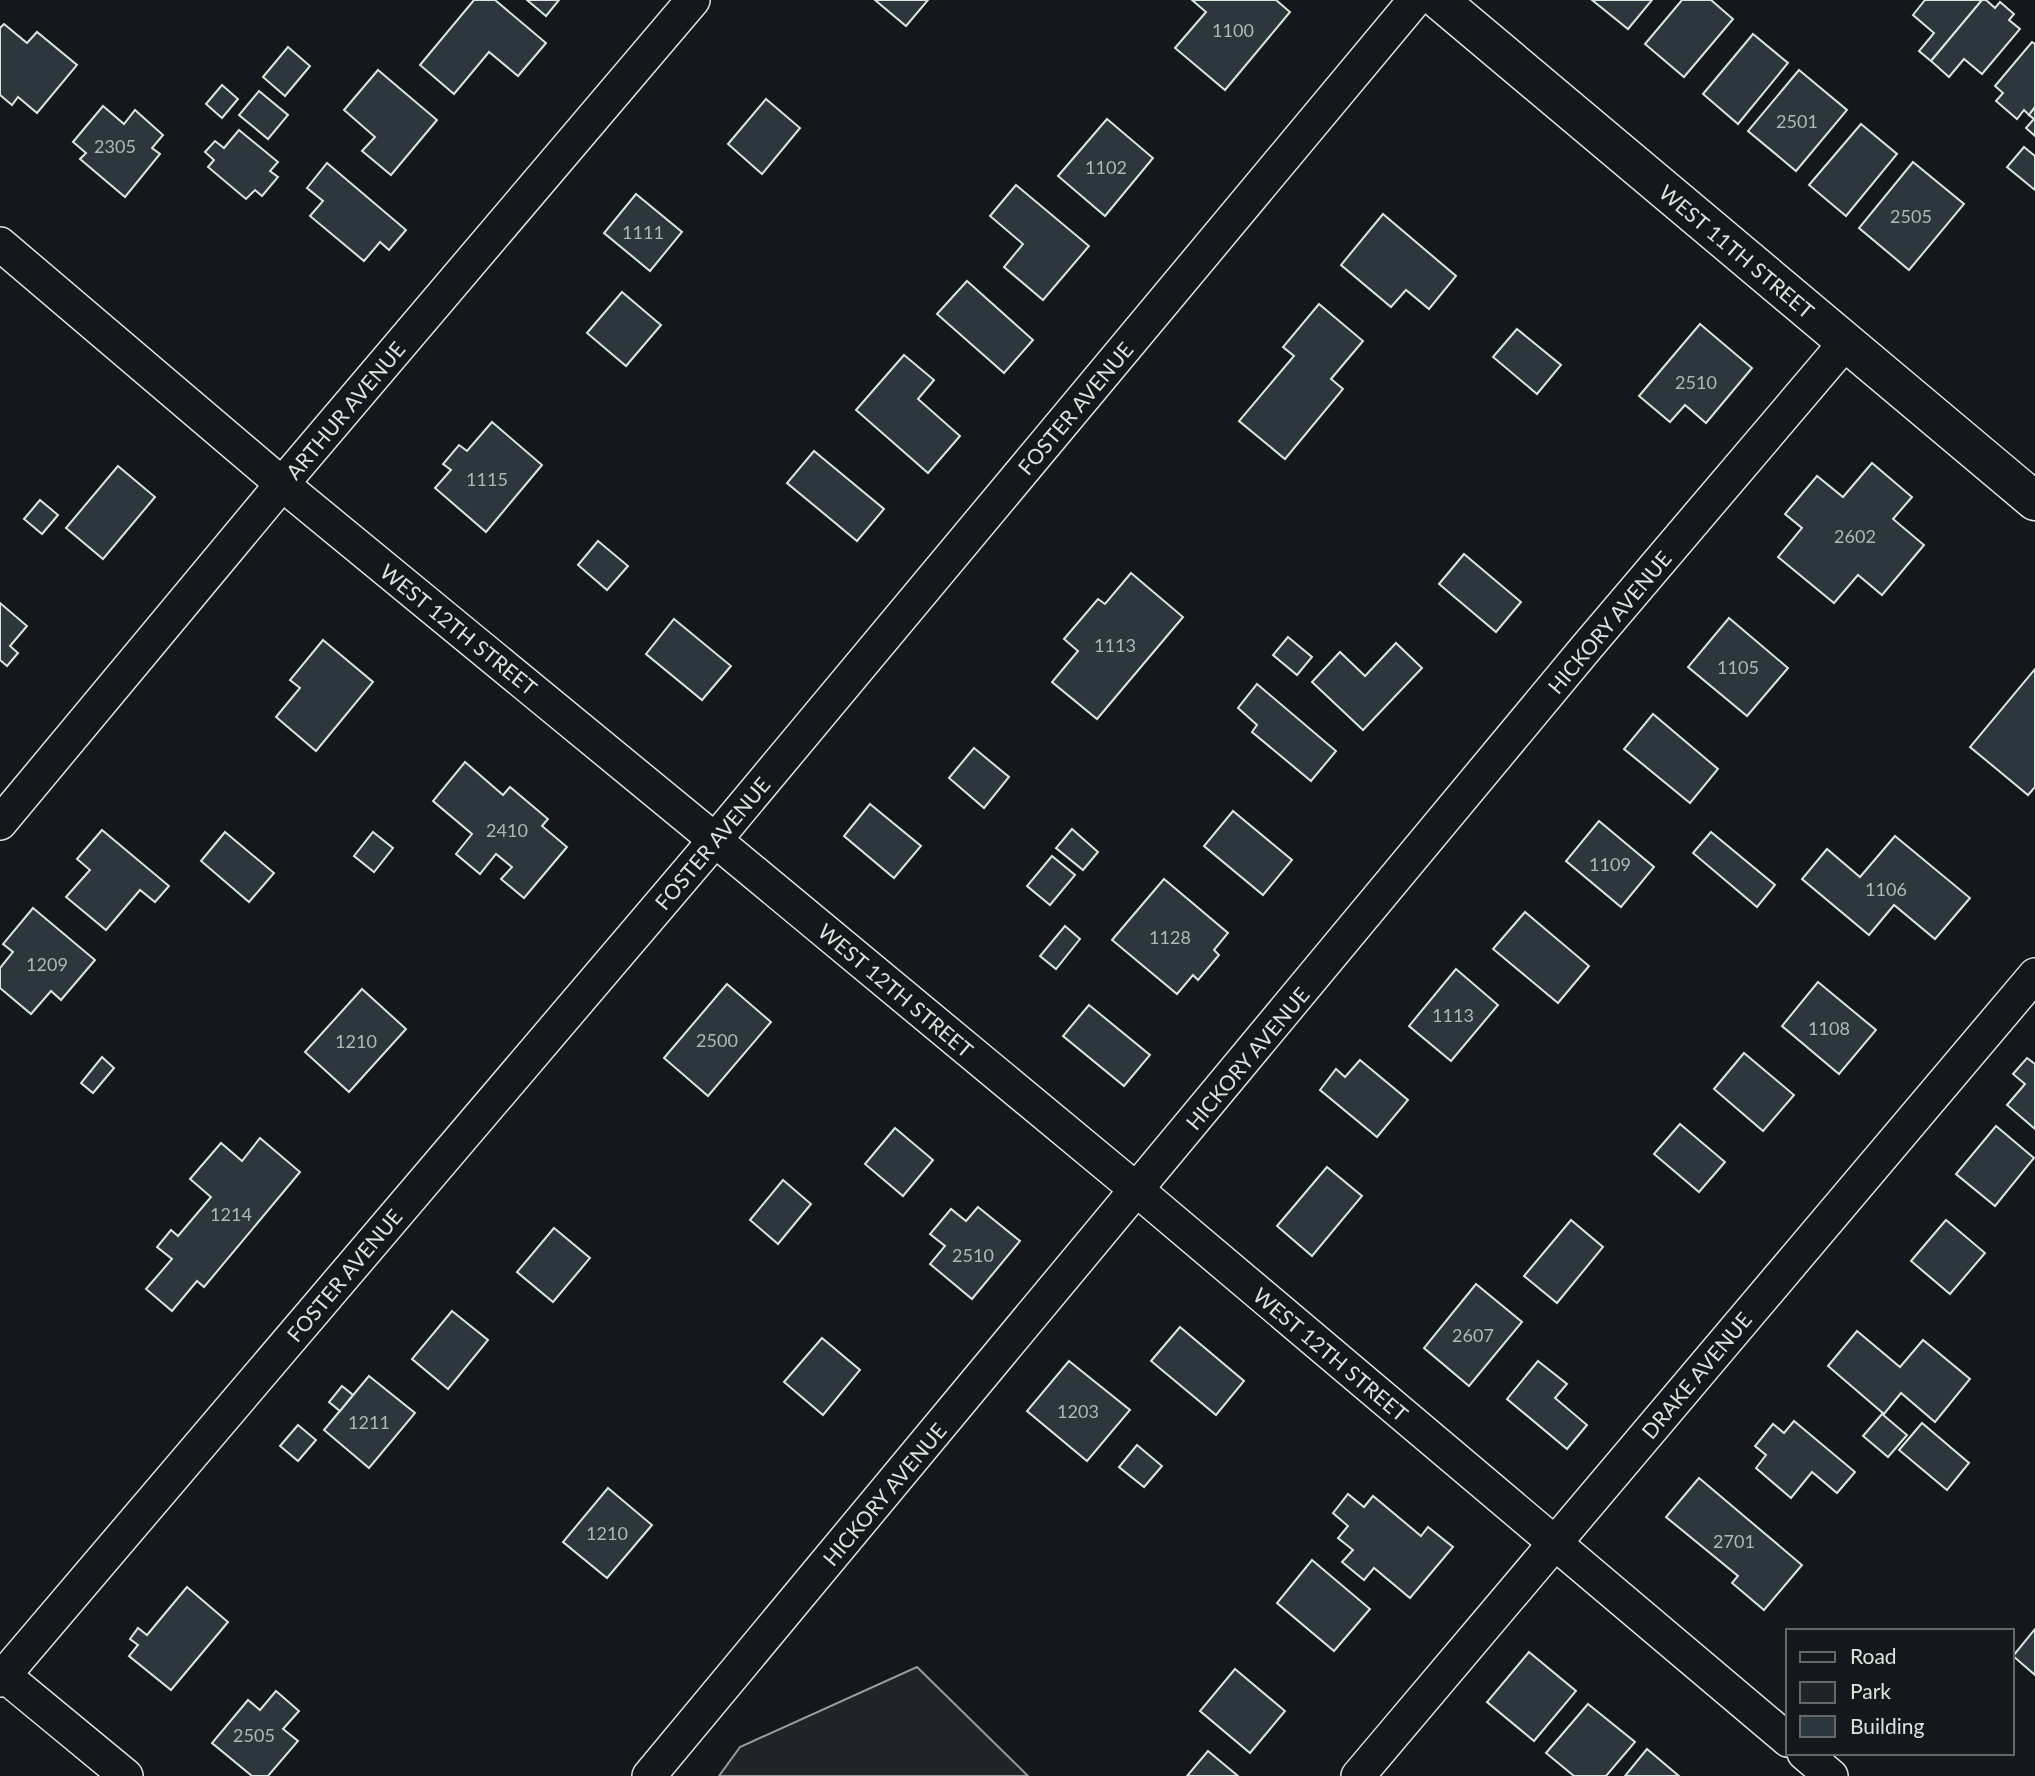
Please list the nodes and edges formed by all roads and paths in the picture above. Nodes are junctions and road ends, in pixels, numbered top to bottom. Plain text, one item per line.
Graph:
1 (692, 0) edge
2 (1415, 0) edge
3 (1439, 0) edge
4 (0, 244) edge
5 (1846, 342) junction
6 (282, 484) junction
7 (2035, 501) edge
8 (0, 823) edge
9 (715, 840) junction
10 (2035, 975) edge
11 (1137, 1190) junction
12 (1554, 1543) junction
13 (1, 1676) edge
14 (1786, 1738) edge
15 (1806, 1755) edge
16 (126, 1776) edge
17 (649, 1776) edge
18 (1358, 1776) edge
19 (1831, 1776) edge

1 - 6 street, ARTHUR AVENUE
2 - 9 street, FOSTER AVENUE
3 - 5 main road, WEST 11TH STREET
4 - 6 street, WEST 12TH STREET
5 - 7 main road, WEST 11TH STREET
5 - 11 street, HICKORY AVENUE
6 - 8 street, ARTHUR AVENUE
6 - 9 street, WEST 12TH STREET
9 - 11 street, WEST 12TH STREET
9 - 13 street, FOSTER AVENUE
10 - 12 street, DRAKE AVENUE
11 - 12 street, WEST 12TH STREET
11 - 17 street, HICKORY AVENUE
12 - 14 street, WEST 12TH STREET
12 - 18 street, DRAKE AVENUE
13 - 16 street
15 - 19 street

